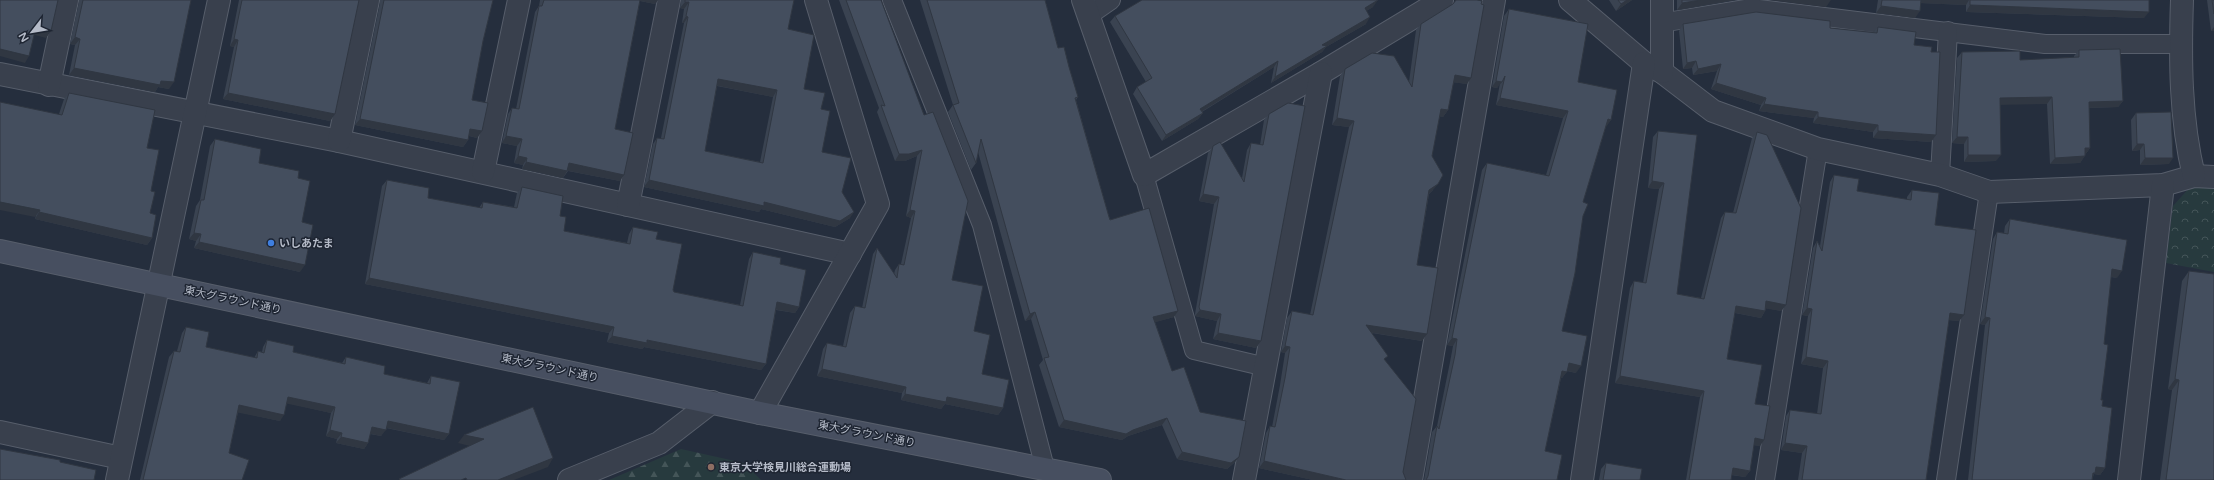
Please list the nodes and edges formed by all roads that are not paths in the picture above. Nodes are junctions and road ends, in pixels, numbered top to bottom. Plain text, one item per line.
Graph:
1 (67, 0) edge
2 (219, 0) edge
3 (368, 0) edge
4 (519, 0) edge
5 (670, 0) edge
6 (816, 0) edge
7 (892, 0) edge
8 (1111, 0) edge
9 (1442, 0) edge
10 (1494, 0) edge
11 (1570, 0) edge
12 (1662, 0) edge
13 (2182, 0) edge
14 (1085, 8) edge
15 (1661, 23) junction
16 (1948, 31) junction
17 (2181, 44) junction
18 (1653, 68) junction
19 (1321, 73) junction
20 (0, 74) edge
21 (49, 85) junction
22 (195, 114) junction
23 (339, 140) junction
24 (1818, 149) junction
25 (483, 172) junction
26 (1144, 175) junction
27 (1940, 175) junction
28 (2204, 176) edge
29 (2163, 185) junction
30 (1989, 192) junction
31 (628, 205) junction
32 (0, 251) edge
33 (850, 254) junction
34 (159, 284) junction
35 (1266, 368) junction
36 (712, 402) junction
37 (760, 413) junction
38 (0, 432) edge
39 (121, 458) junction
40 (1045, 468) junction
41 (117, 480) edge
42 (569, 480) edge
43 (1100, 480) edge
44 (1244, 480) edge
45 (1411, 480) edge
46 (1582, 480) edge
47 (1765, 480) edge
48 (1946, 480) edge
49 (2129, 480) edge

1 - 21 street
2 - 22 street
3 - 23 street
4 - 25 street
5 - 31 street
6 - 33 street
7 - 40 lane
8 - 14 lane
9 - 19 street
10 - 45 street
11 - 18 street
12 - 15 street
13 - 17 street
14 - 26 street
15 - 16 lane
15 - 18 street
16 - 17 lane
16 - 27 lane
17 - 28 street
18 - 24 street
18 - 46 street
19 - 26 street
19 - 35 street
20 - 21 street
21 - 22 street
22 - 23 street
22 - 34 street
23 - 25 street
24 - 27 street
24 - 47 lane
25 - 31 street
26 - 35 lane
27 - 30 street
28 - 29 street
29 - 30 street
29 - 49 street
30 - 48 lane
31 - 33 street
32 - 34 street, 東大グラウンド通り
33 - 37 street
34 - 36 street, 東大グラウンド通り
34 - 39 street
35 - 44 street
36 - 37 street, 東大グラウンド通り
36 - 42 street
37 - 40 street, 東大グラウンド通り
38 - 39 street
39 - 41 street
40 - 43 street, 東大グラウンド通り

